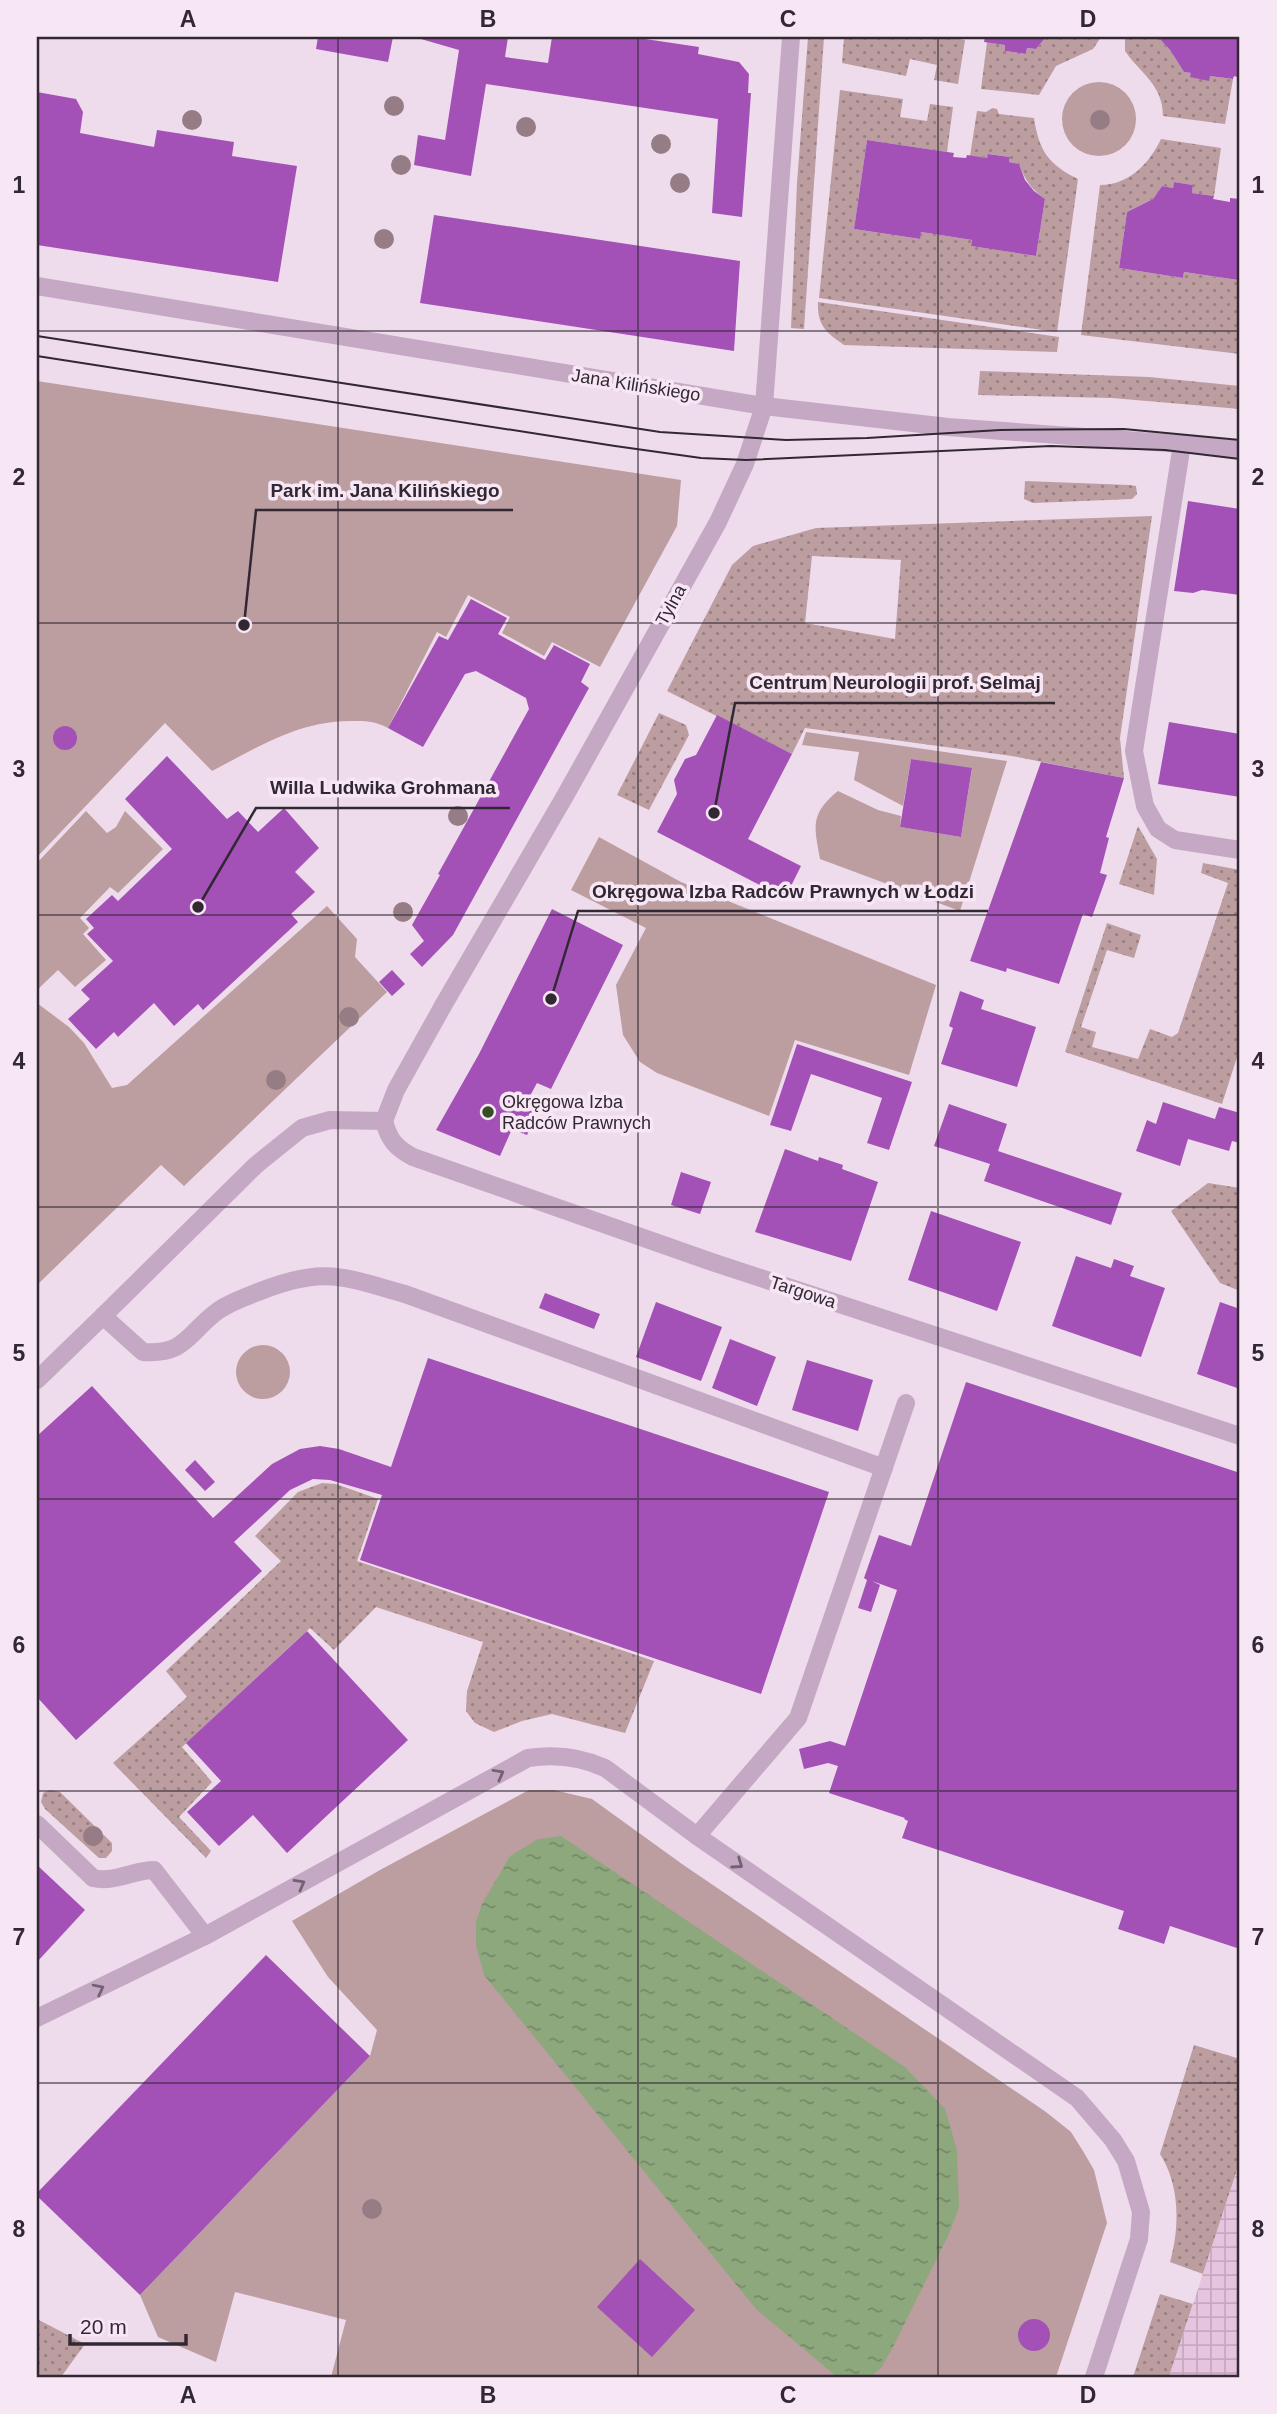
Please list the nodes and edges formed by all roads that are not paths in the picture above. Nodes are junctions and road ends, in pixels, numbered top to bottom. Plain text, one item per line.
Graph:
1 (791, 37) edge
2 (37, 286) edge
3 (765, 406) junction
4 (1182, 444) junction
5 (1240, 450) edge
6 (1240, 850) edge
7 (384, 1121) junction
8 (103, 1316) junction
9 (37, 1380) edge
10 (906, 1403) dead end
11 (1240, 1436) edge
12 (884, 1468) junction
13 (37, 1824) edge
14 (697, 1836) junction
15 (205, 1936) junction
16 (37, 2018) edge
17 (1094, 2377) edge

1 - 3 street, Tylna
2 - 3 street, Jana Kilińskiego
3 - 4 street, Jana Kilińskiego
3 - 7 street, Tylna
4 - 5 street, Jana Kilińskiego
4 - 6 street
7 - 8 street
7 - 11 street, Targowa
8 - 9 street
8 - 12 street
10 - 12 street
12 - 14 street
13 - 15 street
15 -> 14 street
14 -> 17 street
16 -> 15 street

